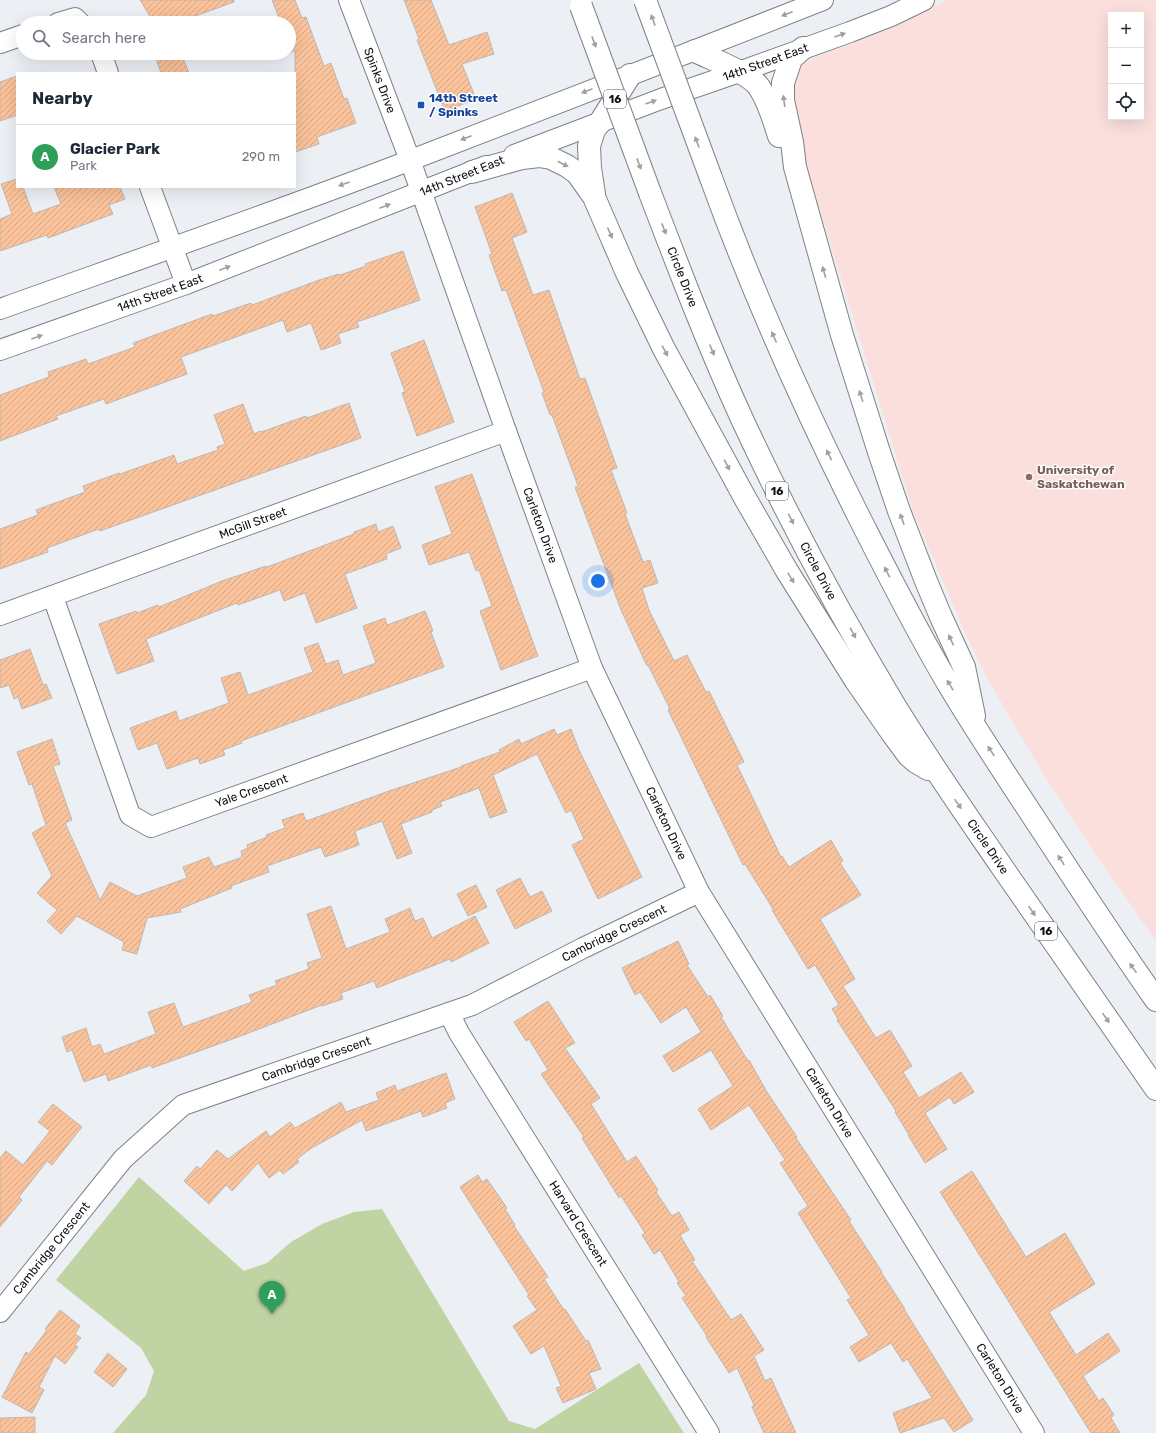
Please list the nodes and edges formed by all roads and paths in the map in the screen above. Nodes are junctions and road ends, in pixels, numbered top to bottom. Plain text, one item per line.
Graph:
1 (349, 0) edge
2 (645, 0) edge
3 (823, 0) edge
4 (924, 0) edge
5 (580, 3) edge
6 (16, 37) edge
7 (0, 43) edge
8 (803, 48) junction
9 (695, 51) junction
10 (103, 60) edge
11 (108, 72) edge
12 (740, 72) junction
13 (630, 75) junction
14 (601, 121) junction
15 (410, 160) junction
16 (795, 167) junction
17 (472, 172) junction
18 (150, 188) edge
19 (421, 192) junction
20 (594, 198) junction
21 (172, 248) junction
22 (186, 284) junction
23 (0, 309) edge
24 (0, 350) edge
25 (506, 431) junction
26 (53, 597) junction
27 (0, 615) edge
28 (592, 668) junction
29 (977, 730) junction
30 (936, 772) junction
31 (699, 892) junction
32 (1156, 1000) edge
33 (449, 1013) junction
34 (1156, 1089) edge
35 (0, 1312) edge
36 (709, 1433) edge
37 (1034, 1433) edge

1 - 15 street, Spinks Drive
29 -> 2 highway, bridge
3 -> 9 street
8 -> 4 street, 14th Street East
5 -> 30 highway, Circle Drive / 16, bridge
6 - 7 street
8 - 12 street, 14th Street East
16 -> 8 highway
9 - 12 highway
9 - 13 street
10 - 11 street
14 -> 12 street, 14th Street East
12 - 16 highway
13 - 14 highway
13 -> 15 street
14 - 17 street, 14th Street East
14 - 20 highway
15 - 19 street, Carleton Drive
15 -> 21 street
29 -> 16 highway
17 - 19 street, 14th Street East
17 -> 20 highway
18 - 21 street
22 -> 19 street, 14th Street East
19 - 25 street, Carleton Drive
20 -> 30 highway
21 - 22 street
21 - 23 street
24 -> 22 street, 14th Street East
25 - 26 street, McGill Street
25 - 28 street, Carleton Drive
26 - 27 street, McGill Street
26 - 28 street, Yale Crescent
28 - 31 street, Carleton Drive
32 -> 29 highway
30 -> 34 highway, Circle Drive / 16
31 - 33 street, Cambridge Crescent
31 - 37 street, Carleton Drive
33 - 35 street, Cambridge Crescent
33 - 36 street, Harvard Crescent

